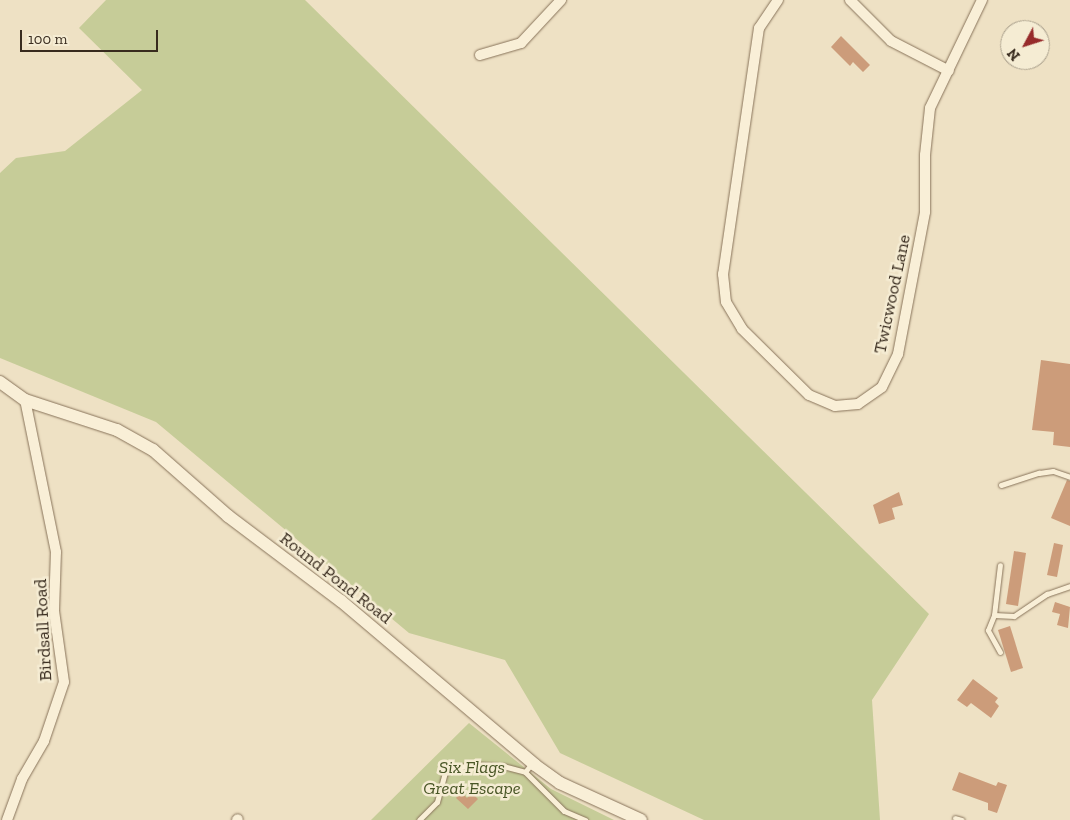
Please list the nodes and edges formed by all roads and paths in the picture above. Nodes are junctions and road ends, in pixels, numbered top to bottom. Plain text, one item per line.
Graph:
1 (561, 0) edge
2 (778, 0) edge
3 (850, 0) edge
4 (982, 0) edge
5 (480, 55) dead end
6 (949, 71) junction
7 (0, 382) edge
8 (25, 400) junction
9 (1070, 477) edge
10 (1001, 485) dead end
11 (1000, 565) dead end
12 (1070, 586) edge
13 (994, 614) junction
14 (1000, 652) dead end
15 (528, 767) junction
16 (956, 818) dead end
17 (7, 820) edge
18 (419, 820) edge
19 (585, 820) edge
20 (641, 820) edge
21 (962, 820) edge

1 - 5 street
2 - 6 street, Twicwood Lane
3 - 6 street
4 - 6 street, Twicwood Lane
7 - 8 street, Round Pond Road
8 - 15 street, Round Pond Road
8 - 17 street, Birdsall Road
9 - 10 lane
11 - 13 lane
12 - 13 lane
13 - 14 lane
15 - 18 lane
15 - 19 lane
15 - 20 street, Round Pond Road
16 - 21 lane

